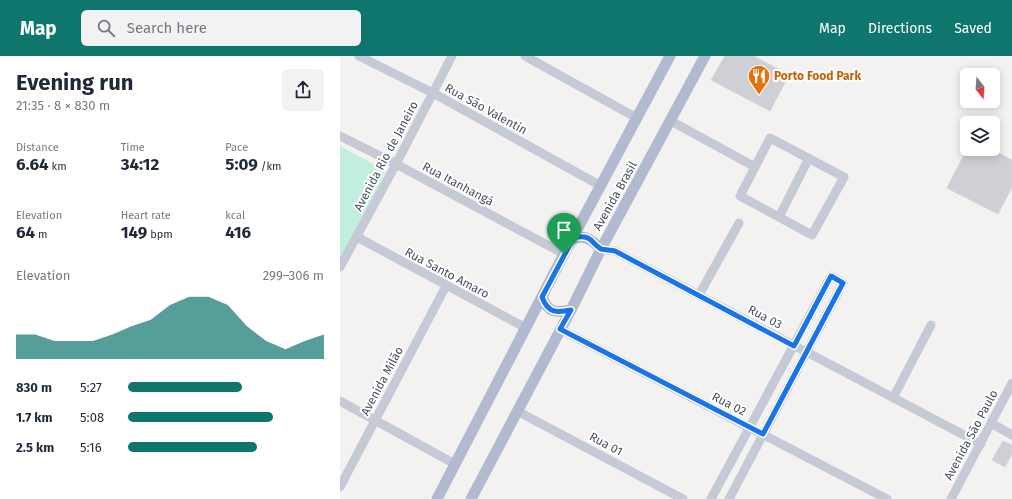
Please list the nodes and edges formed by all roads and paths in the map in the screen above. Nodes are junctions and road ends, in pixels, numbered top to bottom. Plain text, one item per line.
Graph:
1 (359, 56) edge
2 (452, 56) edge
3 (525, 56) edge
4 (670, 56) edge
5 (705, 56) edge
6 (433, 94) junction
7 (637, 118) junction
8 (671, 122) junction
9 (340, 136) edge
10 (809, 158) junction
11 (396, 164) junction
12 (756, 167) junction
13 (601, 186) junction
14 (779, 217) junction
15 (738, 223) dead end
16 (357, 237) junction
17 (573, 239) junction
18 (601, 249) junction
19 (564, 254) junction
20 (340, 267) edge
21 (446, 286) junction
22 (698, 295) junction
23 (542, 297) junction
24 (571, 310) junction
25 (931, 325) dead end
26 (526, 328) junction
27 (560, 329) junction
28 (794, 346) junction
29 (806, 352) junction
30 (1012, 383) edge
31 (893, 398) junction
32 (340, 401) edge
33 (517, 410) junction
34 (375, 420) junction
35 (991, 423) junction
36 (750, 428) junction
37 (763, 434) junction
38 (1012, 435) edge
39 (981, 444) junction
40 (455, 464) junction
41 (340, 487) edge
42 (475, 498) edge
43 (954, 498) edge
44 (437, 499) edge
45 (683, 499) edge
46 (712, 499) edge
47 (728, 499) edge
48 (887, 499) edge

1 - 6 street, Rua São Valentin
2 - 6 street, Avenida Rio de Janeiro
3 - 7 street
4 - 7 main road, Avenida Brasil
5 - 8 main road, Avenida Brasil
6 - 11 street, Avenida Rio de Janeiro
6 - 13 street, Rua São Valentin
7 - 13 main road, Avenida Brasil
8 - 12 street
8 - 18 main road, Avenida Brasil
9 - 11 street, Rua Itanhangá
10 - 12 street
10 - 14 street
10 - 14 street
11 - 16 street, Avenida Rio de Janeiro
11 - 19 street, Rua Itanhangá
12 - 14 street
13 - 17 main road, Avenida Brasil
15 - 22 street
16 - 20 street, Avenida Rio de Janeiro
16 - 21 street, Rua Santo Amaro
17 - 18 main road
17 - 19 main road, Avenida Brasil
18 - 22 street, Rua 03
18 - 24 main road, Avenida Brasil
19 - 23 main road, Avenida Brasil
21 - 26 street, Rua Santo Amaro
21 - 34 street, Avenida Milão
22 - 28 street, Rua 03
23 - 24 main road
23 - 26 main road, Avenida Brasil
24 - 27 main road, Avenida Brasil
25 - 31 street
26 - 40 main road, Avenida Brasil
27 - 33 main road, Avenida Brasil
27 - 36 street, Rua 02
28 - 29 street, Rua 03
28 - 29 street
28 - 36 street
29 - 31 street, Rua 03
29 - 37 street
30 - 35 street, Avenida São Paulo
31 - 39 street, Rua 03
32 - 34 street
33 - 42 main road, Avenida Brasil
33 - 45 street, Rua 01
34 - 40 street
34 - 41 street, Avenida Milão
35 - 38 street
35 - 39 street, Avenida São Paulo
36 - 37 street, Rua 02
36 - 46 street
37 - 47 street
37 - 48 street, Rua 02
39 - 43 street, Avenida São Paulo
40 - 44 main road, Avenida Brasil

